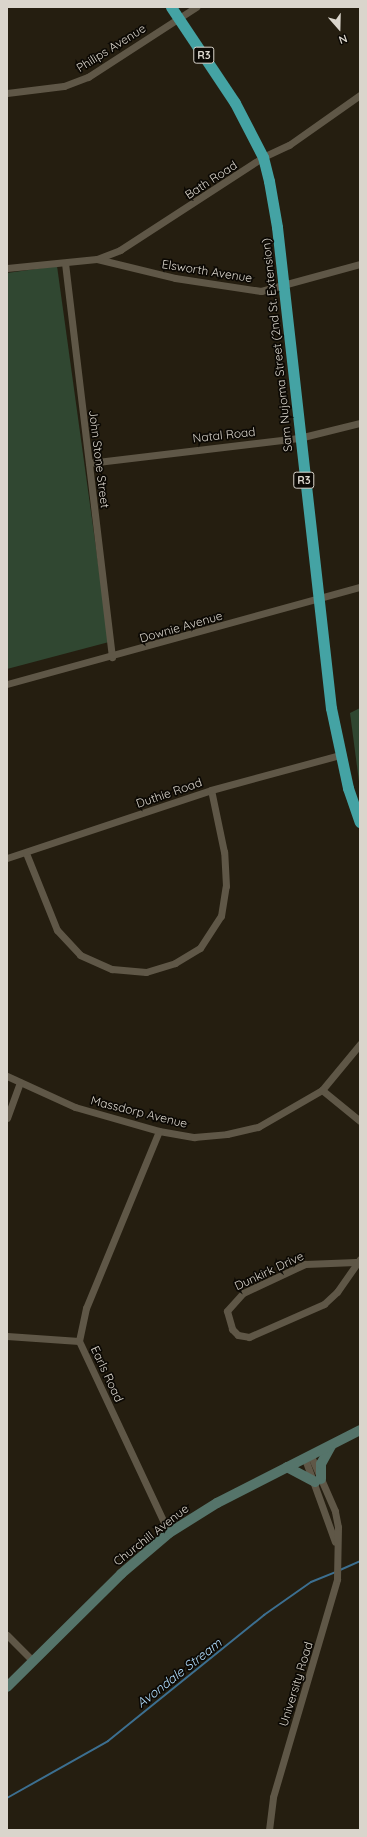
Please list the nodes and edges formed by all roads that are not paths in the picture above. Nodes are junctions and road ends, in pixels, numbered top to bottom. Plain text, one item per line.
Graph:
1 (171, 7) edge
2 (196, 7) edge
3 (179, 18) junction
4 (7, 93) edge
5 (360, 95) edge
6 (263, 157) junction
7 (97, 259) junction
8 (65, 263) junction
9 (360, 264) edge
10 (7, 268) edge
11 (284, 286) junction
12 (360, 423) edge
13 (299, 438) junction
14 (89, 463) junction
15 (360, 587) edge
16 (318, 600) junction
17 (112, 657) junction
18 (7, 684) edge
19 (340, 755) junction
20 (211, 790) junction
21 (360, 822) edge
22 (26, 853) junction
23 (7, 858) edge
24 (360, 1044) edge
25 (7, 1076) edge
26 (20, 1082) junction
27 (322, 1090) junction
28 (7, 1118) edge
29 (360, 1121) edge
30 (159, 1131) junction
31 (358, 1260) edge
32 (7, 1336) edge
33 (79, 1341) junction
34 (360, 1430) edge
35 (332, 1445) junction
36 (308, 1458) junction
37 (287, 1467) junction
38 (318, 1480) junction
39 (169, 1533) junction
40 (7, 1635) edge
41 (33, 1662) junction
42 (7, 1687) edge
43 (269, 1830) edge

1 - 3 highway, Sam Nujoma Street (2nd St. Extension) / R3
2 - 3 street, Philips Avenue
3 - 4 street, Philips Avenue
3 - 6 highway, Sam Nujoma Street (2nd St. Extension) / R3
5 - 6 street, Bath Road
6 - 7 street, Bath Road
6 - 11 highway, Sam Nujoma Street (2nd St. Extension) / R3
7 - 8 street, Bath Road
7 - 11 street, Elsworth Avenue
8 - 10 street, Bath Road
8 - 14 street, John Stone Street
9 - 11 street, Elsworth Avenue
11 - 13 highway, Sam Nujoma Street (2nd St. Extension) / R3
12 - 13 street, Natal Road
13 - 14 street, Natal Road
13 - 16 highway, Sam Nujoma Street (2nd St. Extension) / R3
14 - 17 street, John Stone Street
15 - 16 street, Downie Avenue
16 - 17 street, Downie Avenue
16 - 19 highway, Sam Nujoma Street (2nd St. Extension) / R3
17 - 18 street, Downie Avenue
19 - 20 street, Duthie Road
19 - 21 highway, Sam Nujoma Street (2nd St. Extension) / R3
20 - 22 street, Duthie Road
20 - 22 street
22 - 23 street, Duthie Road
24 - 27 street, Massdorp Avenue
25 - 26 street, Massdorp Avenue
26 - 28 street
26 - 30 street, Massdorp Avenue
27 - 29 street
27 - 30 street, Massdorp Avenue
30 - 33 street, Earls Road
31 - 31 street, Dunkirk Drive
32 - 33 street
33 - 39 street, Earls Road
34 - 35 main road, Churchill Avenue
35 - 36 main road, Churchill Avenue
35 - 38 main road
36 - 37 main road, Churchill Avenue
36 - 38 street, University Road
37 - 38 main road
37 - 39 main road, Churchill Avenue
38 - 43 street, University Road
39 - 41 main road, Churchill Avenue
40 - 41 street
41 - 42 main road, Churchill Avenue

